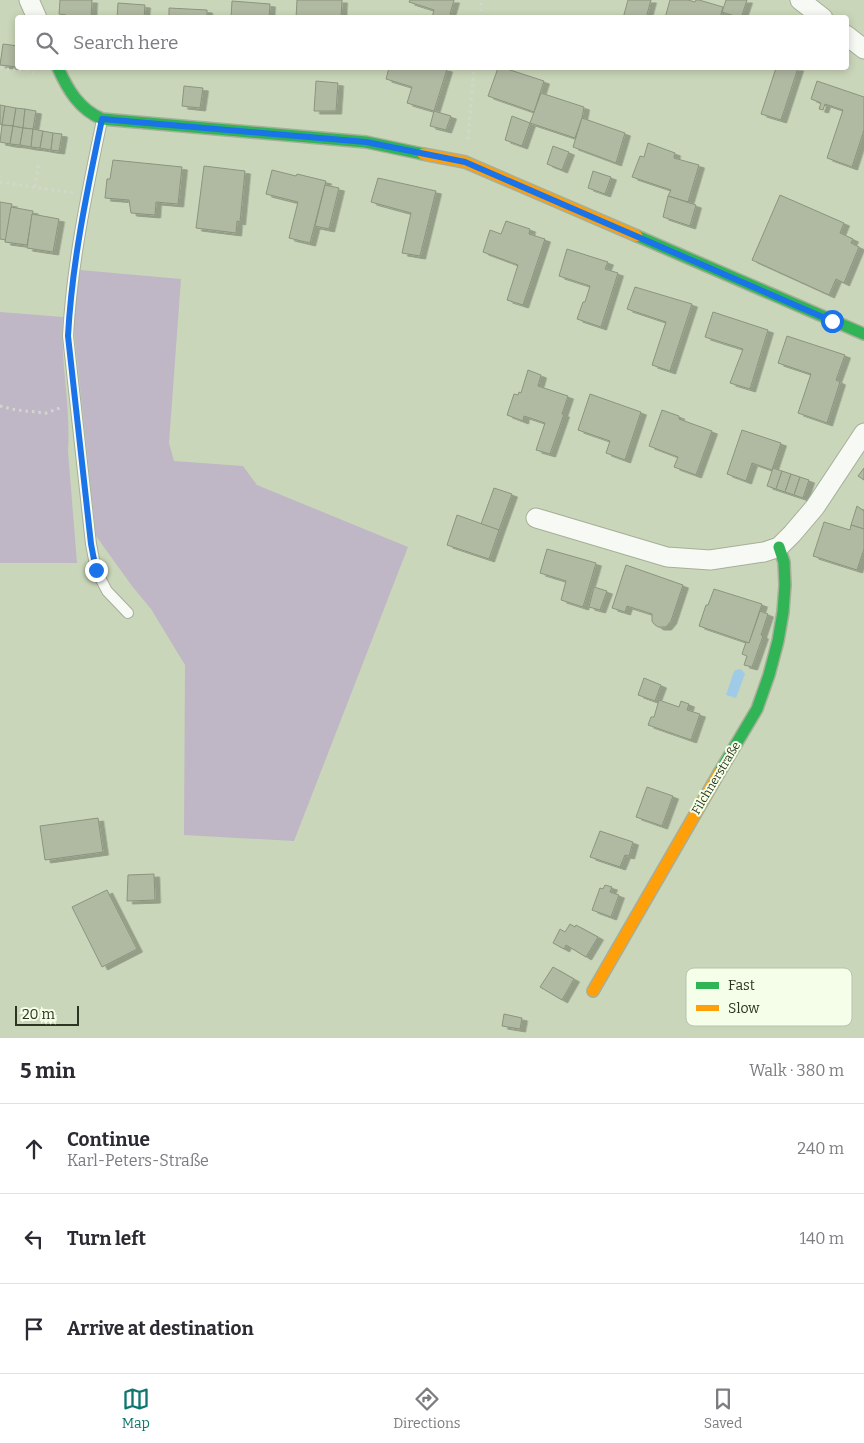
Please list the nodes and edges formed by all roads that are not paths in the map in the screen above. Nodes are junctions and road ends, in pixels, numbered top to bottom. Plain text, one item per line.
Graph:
1 (30, 0) edge
2 (802, 1) edge
3 (36, 15) edge
4 (819, 15) edge
5 (849, 37) edge
6 (864, 49) edge
7 (60, 72) edge
8 (102, 119) junction
9 (864, 334) edge
10 (864, 433) edge
11 (536, 518) dead end
12 (779, 547) junction
13 (128, 613) dead end
14 (593, 991) dead end

1 - 3 street
2 - 4 street
5 - 6 street
7 - 8 street
8 - 9 street
8 - 13 lane
10 - 12 street
11 - 12 street
12 - 14 street, Filchnerstraße

